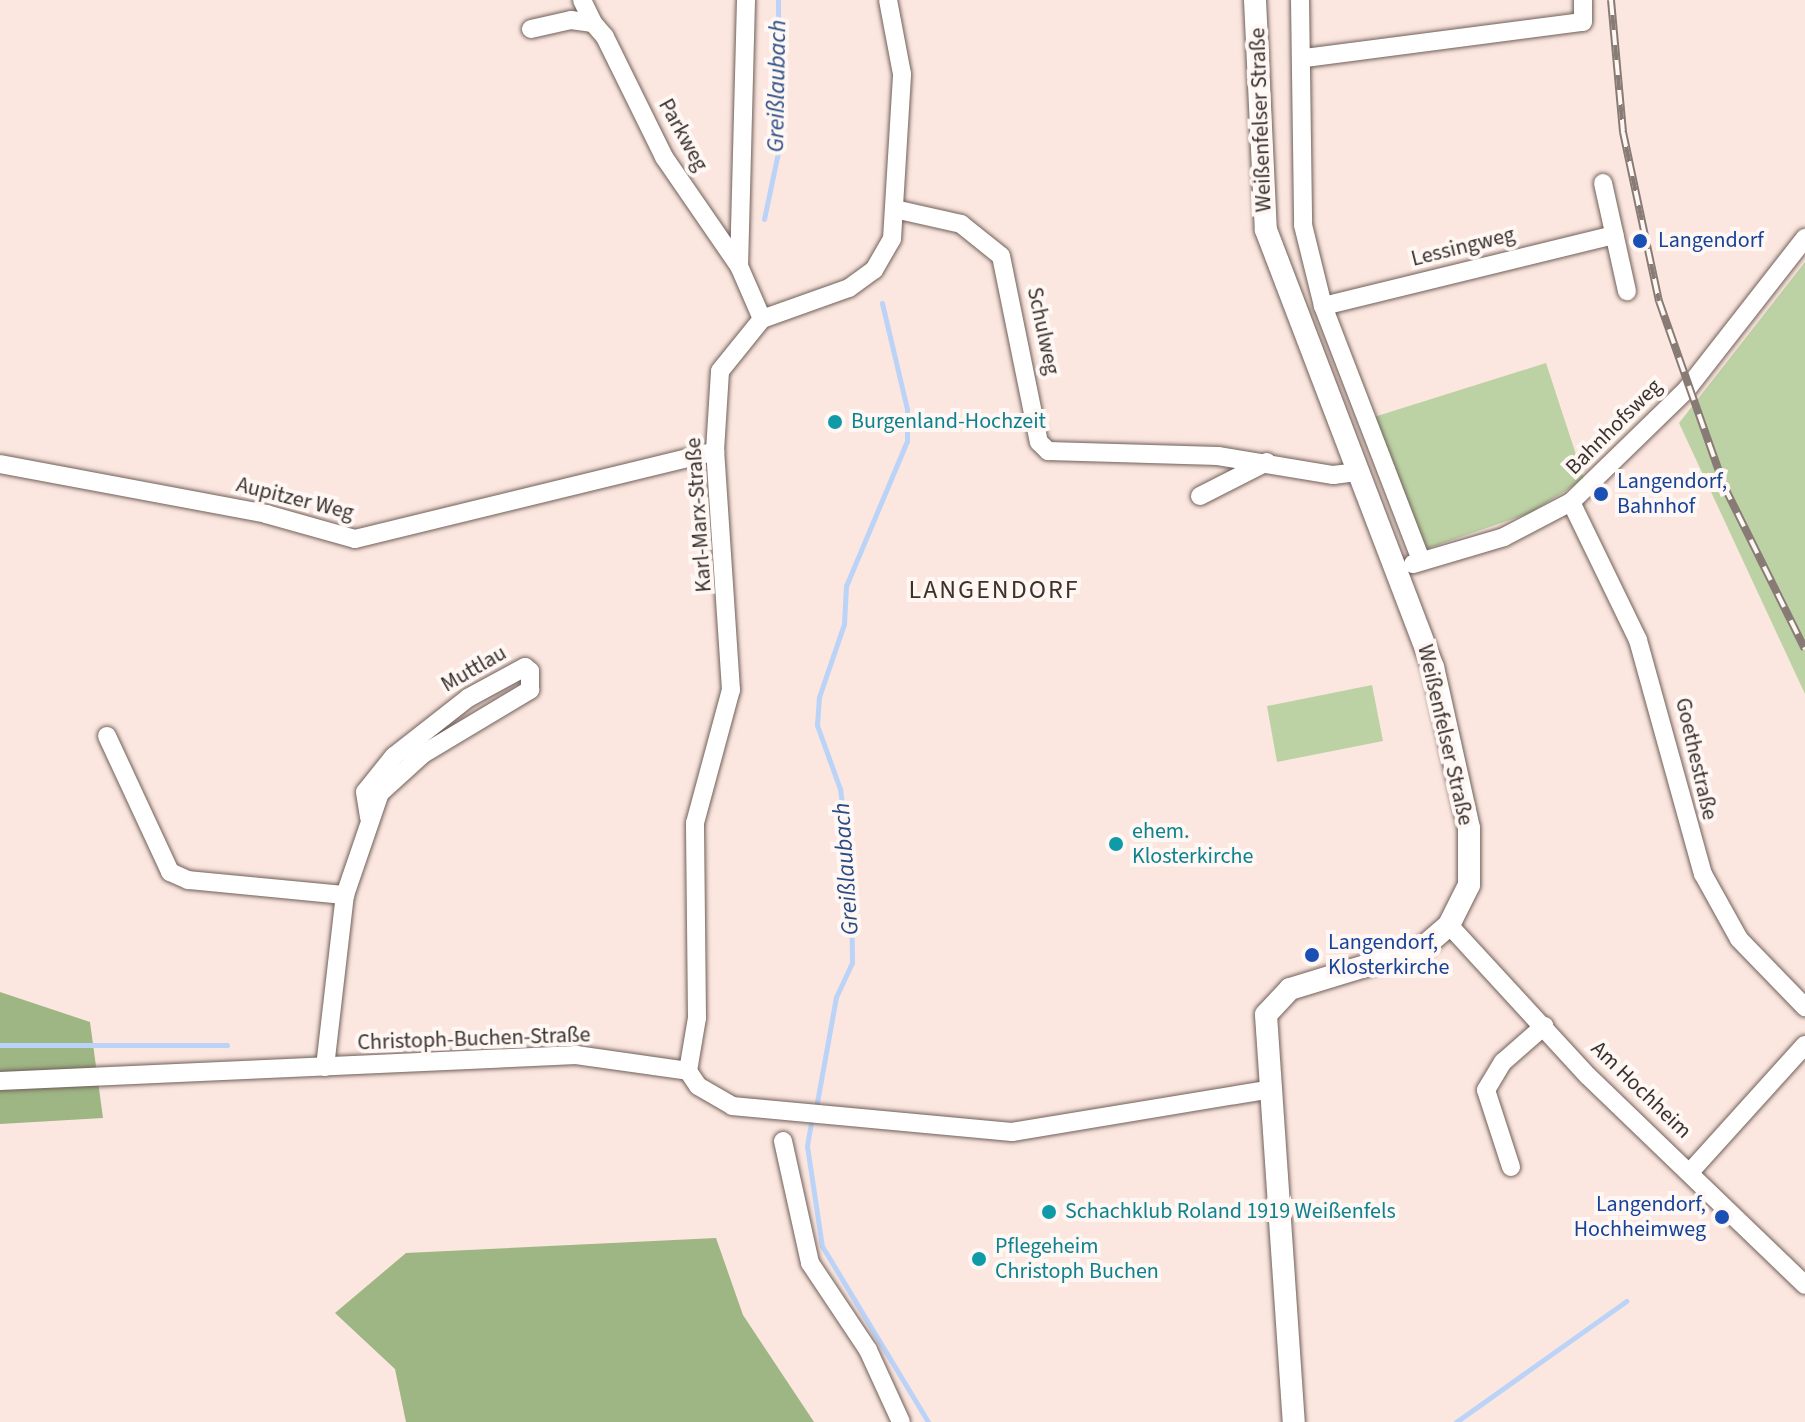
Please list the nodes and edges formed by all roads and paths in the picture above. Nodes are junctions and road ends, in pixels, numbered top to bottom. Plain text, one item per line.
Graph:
1 (582, 0) edge
2 (746, 0) edge
3 (888, 0) edge
4 (1255, 0) edge
5 (1300, 0) edge
6 (1583, 0) edge
7 (593, 23) junction
8 (531, 29) dead end
9 (1305, 58) junction
10 (1603, 183) dead end
11 (899, 210) junction
12 (1614, 235) junction
13 (1805, 238) edge
14 (739, 266) junction
15 (1627, 291) dead end
16 (1323, 306) junction
17 (762, 319) junction
18 (715, 451) junction
19 (1267, 462) junction
20 (0, 464) edge
21 (1357, 472) junction
22 (1200, 496) dead end
23 (1571, 502) junction
24 (1421, 560) junction
25 (1400, 571) junction
26 (107, 736) dead end
27 (369, 818) junction
28 (345, 895) junction
29 (1449, 925) junction
30 (1805, 1007) edge
31 (1544, 1026) junction
32 (1805, 1045) edge
33 (325, 1067) junction
34 (688, 1071) junction
35 (0, 1081) edge
36 (1266, 1090) junction
37 (783, 1141) dead end
38 (1511, 1167) dead end
39 (1691, 1171) junction
40 (1798, 1264) edge
41 (1805, 1285) edge
42 (901, 1422) edge
43 (1294, 1422) edge

1 - 7 street, Parkweg
2 - 14 street, Parkweg
3 - 11 street
4 - 21 street, Weißenfelser Straße
5 - 9 street
6 - 9 street
7 - 8 street
7 - 14 street, Parkweg
9 - 16 street
10 - 12 street
11 - 17 street
11 - 19 street, Schulweg
12 - 15 street
12 - 16 street, Lessingweg
13 - 23 street, Bahnhofsweg
14 - 17 street, Parkweg
16 - 24 street
17 - 18 street, Karl-Marx-Straße
18 - 20 street, Aupitzer Weg
18 - 34 street, Karl-Marx-Straße
19 - 21 street, Schulweg
19 - 22 street
21 - 25 street, Weißenfelser Straße
23 - 24 street, Bahnhofsweg
23 - 30 street, Goethestraße
24 - 25 street, Bahnhofsweg
25 - 29 street, Weißenfelser Straße
26 - 28 street
27 - 27 street, Muttlau
27 - 28 street, Muttlau
28 - 33 street, Muttlau
29 - 31 street, Am Hochheim
29 - 36 street, Weißenfelser Straße
31 - 38 street
31 - 39 street, Am Hochheim
32 - 39 street
33 - 34 street, Christoph-Buchen-Straße
33 - 35 street, Christoph-Buchen-Straße
34 - 36 street
36 - 43 street, Weißenfelser Straße
37 - 42 street
39 - 40 street, Am Hochheim
40 - 41 street, Am Hochheim

